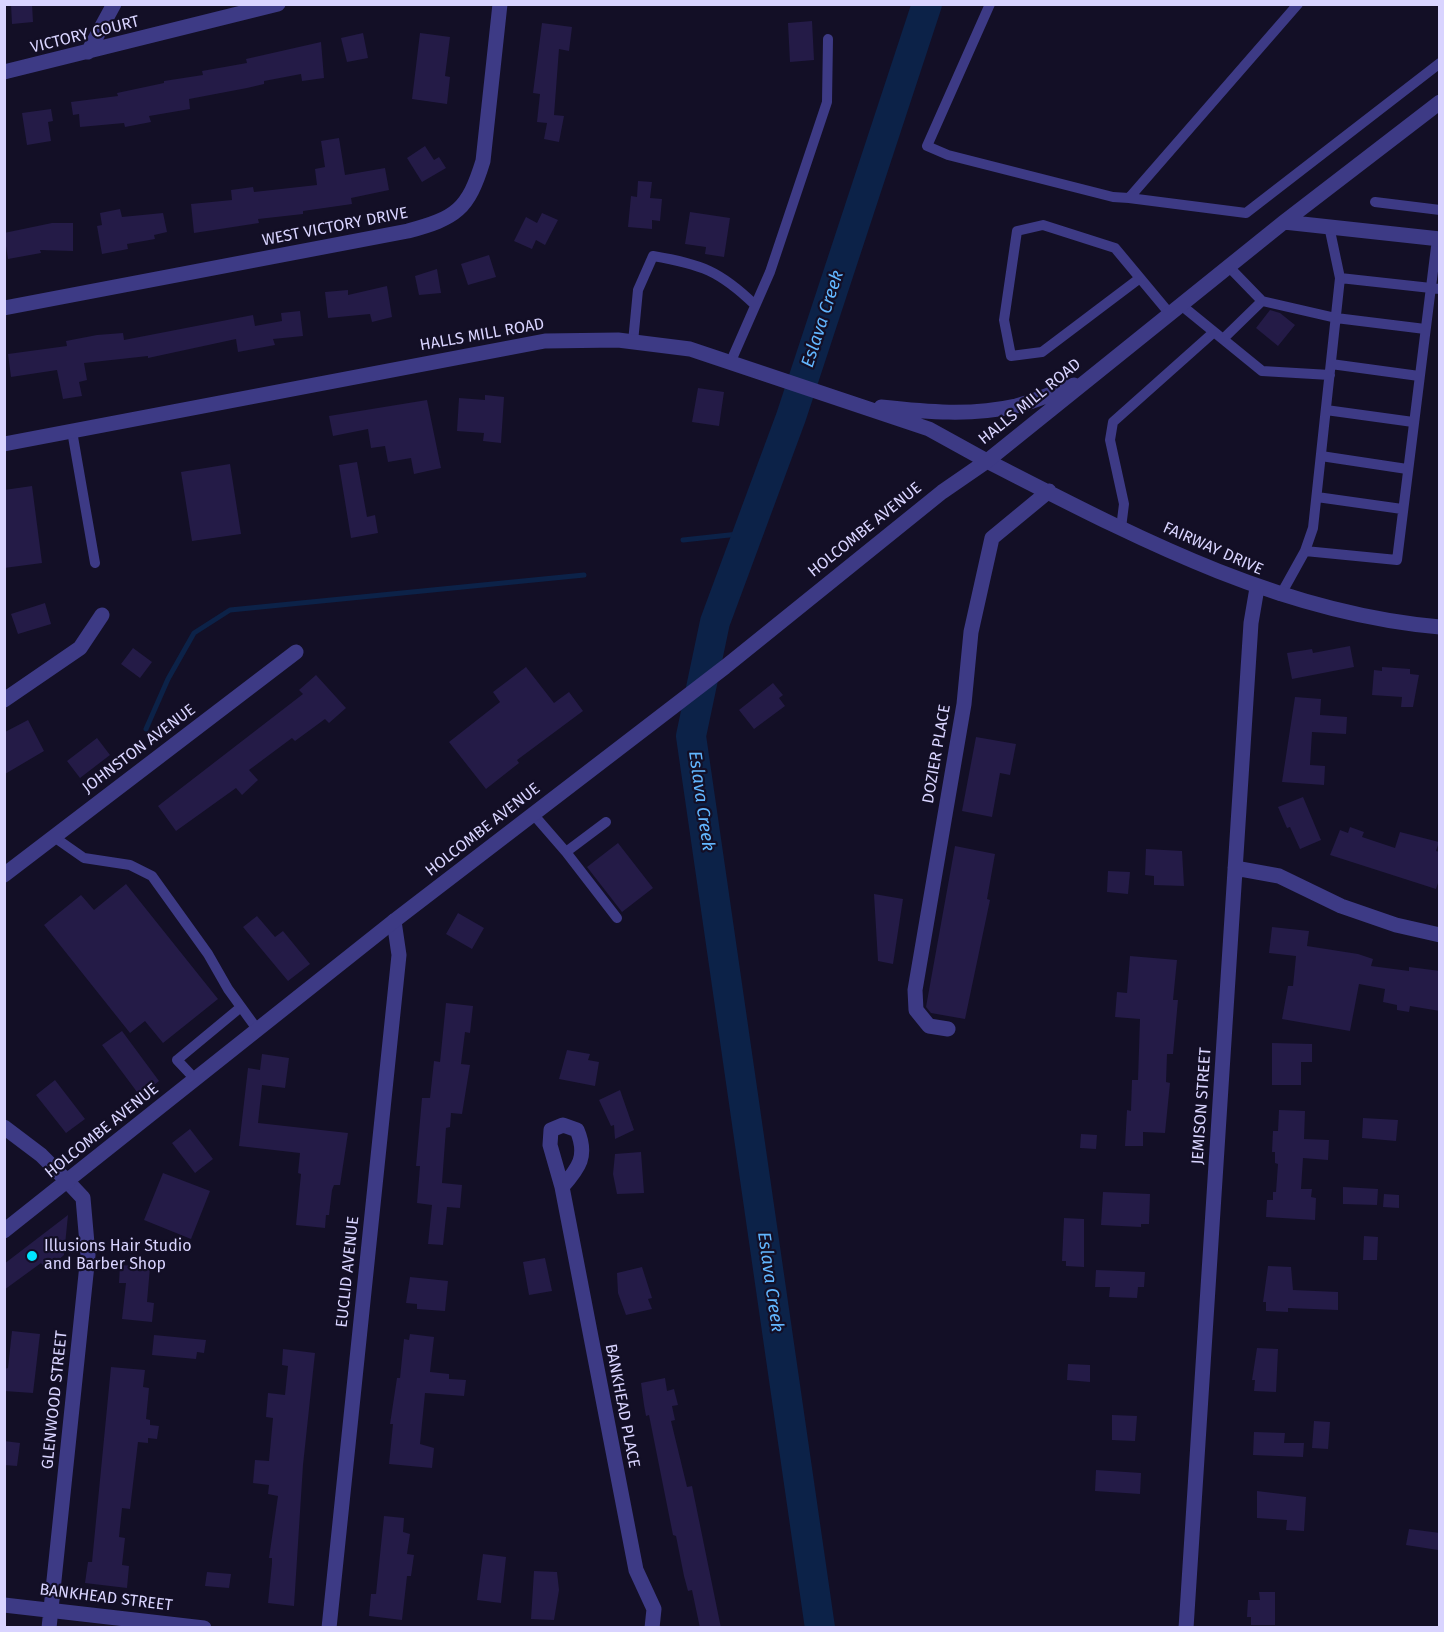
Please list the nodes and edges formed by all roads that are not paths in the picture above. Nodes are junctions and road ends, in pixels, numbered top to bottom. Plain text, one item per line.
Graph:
1 (114, 4) edge
2 (278, 4) edge
3 (500, 4) edge
4 (990, 4) edge
5 (1298, 4) edge
6 (828, 39) dead end
7 (88, 52) junction
8 (1440, 63) edge
9 (4, 72) edge
10 (1440, 102) edge
11 (1129, 198) junction
12 (1375, 202) dead end
13 (1440, 210) edge
14 (1284, 222) junction
15 (1329, 226) junction
16 (1438, 239) edge
17 (1228, 267) junction
18 (1140, 278) junction
19 (1341, 278) junction
20 (1435, 289) edge
21 (1262, 301) junction
22 (756, 305) junction
23 (4, 308) edge
24 (1176, 310) junction
25 (1336, 318) junction
26 (1425, 328) junction
27 (1214, 332) junction
28 (1223, 339) junction
29 (633, 342) junction
30 (731, 361) junction
31 (1331, 370) junction
32 (1419, 376) junction
33 (1085, 381) junction
34 (852, 404) junction
35 (1326, 410) junction
36 (1413, 422) junction
37 (72, 431) junction
38 (4, 444) edge
39 (1321, 456) junction
40 (987, 461) junction
41 (1407, 469) junction
42 (1049, 491) junction
43 (1317, 497) junction
44 (1402, 509) junction
45 (1121, 528) junction
46 (1305, 551) junction
47 (95, 563) dead end
48 (1257, 588) junction
49 (1280, 596) junction
50 (102, 615) dead end
51 (1440, 627) edge
52 (296, 652) dead end
53 (4, 700) edge
54 (533, 814) junction
55 (606, 822) dead end
56 (54, 837) junction
57 (566, 852) junction
58 (1235, 868) junction
59 (4, 875) edge
60 (617, 918) dead end
61 (394, 921) junction
62 (1440, 935) edge
63 (241, 1007) junction
64 (258, 1029) junction
65 (948, 1029) dead end
66 (195, 1079) junction
67 (4, 1127) edge
68 (68, 1182) junction
69 (562, 1187) dead end
70 (4, 1231) edge
71 (4, 1605) edge
72 (51, 1610) junction
73 (49, 1628) edge
74 (204, 1628) edge
75 (329, 1628) edge
76 (652, 1628) edge
77 (1186, 1628) edge

1 - 7 street
2 - 7 street, VICTORY COURT
3 - 23 street, WEST VICTORY DRIVE
4 - 11 lane
5 - 11 lane
6 - 22 lane
7 - 9 street, VICTORY COURT
8 - 11 lane
10 - 14 street, HALLS MILL ROAD
12 - 13 lane
14 - 15 street
14 - 17 street, HALLS MILL ROAD
15 - 16 street
15 - 19 lane
16 - 20 lane
17 - 21 lane
17 - 24 street, HALLS MILL ROAD
18 - 18 lane
18 - 24 lane
19 - 20 lane
19 - 25 lane
20 - 26 lane
21 - 25 lane
21 - 28 lane
22 - 29 lane
22 - 30 lane
24 - 27 lane
24 - 33 street, HALLS MILL ROAD
25 - 26 lane
25 - 31 lane
26 - 32 lane
27 - 28 lane
27 - 45 lane
28 - 31 lane
29 - 30 street, HALLS MILL ROAD
29 - 37 street, HALLS MILL ROAD
30 - 34 street, HALLS MILL ROAD
31 - 32 lane
31 - 35 lane
32 - 36 lane
33 - 34 street
33 - 40 street, HALLS MILL ROAD
34 - 40 street, HALLS MILL ROAD
35 - 36 lane
35 - 39 lane
36 - 41 lane
37 - 38 street, HALLS MILL ROAD
37 - 47 lane
39 - 41 lane
39 - 43 lane
40 - 42 street, FAIRWAY DRIVE
40 - 54 street, HOLCOMBE AVENUE
41 - 44 lane
42 - 45 street, FAIRWAY DRIVE
42 - 65 street, DOZIER PLACE
43 - 44 lane
43 - 46 lane
44 - 46 lane
45 - 48 street, FAIRWAY DRIVE
46 - 49 lane
48 - 49 street, FAIRWAY DRIVE
48 - 58 street, JEMISON STREET
49 - 51 street, FAIRWAY DRIVE
50 - 53 street
52 - 56 street, JOHNSTON AVENUE
54 - 57 lane
54 - 61 street, HOLCOMBE AVENUE
55 - 57 lane
56 - 59 street, JOHNSTON AVENUE
56 - 63 lane
57 - 60 lane
58 - 62 street
58 - 77 street, JEMISON STREET
61 - 64 street, HOLCOMBE AVENUE
61 - 75 street, EUCLID AVENUE
63 - 64 lane
63 - 66 lane
64 - 66 street, HOLCOMBE AVENUE
66 - 68 street, HOLCOMBE AVENUE
67 - 68 street, GLENWOOD STREET
68 - 70 street, HOLCOMBE AVENUE
68 - 72 street, GLENWOOD STREET
69 - 76 street, BANKHEAD PLACE
71 - 72 street, BANKHEAD STREET
72 - 73 street, GLENWOOD STREET
72 - 74 street, BANKHEAD STREET

